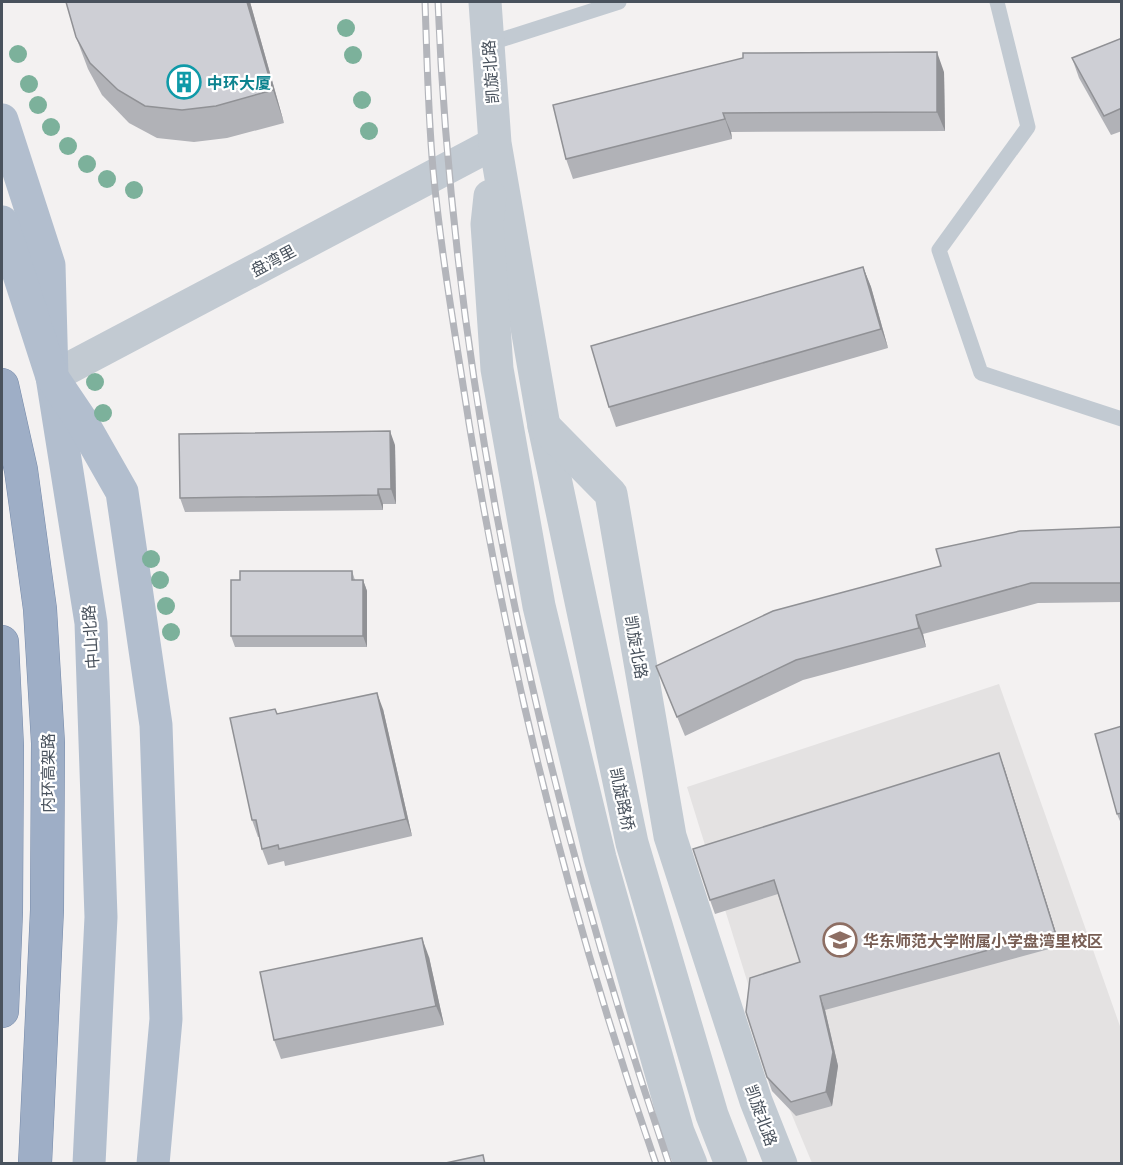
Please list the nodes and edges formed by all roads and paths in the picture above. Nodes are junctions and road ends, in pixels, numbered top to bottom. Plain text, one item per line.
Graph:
1 (485, 2) edge
2 (619, 2) edge
3 (997, 2) edge
4 (488, 44) junction
5 (2, 120) edge
6 (495, 143) junction
7 (2, 222) edge
8 (52, 376) junction
9 (2, 385) edge
10 (1122, 419) edge
11 (544, 426) junction
12 (2, 642) edge
13 (2, 1011) edge
14 (35, 1164) edge
15 (89, 1164) edge
16 (153, 1164) edge
17 (691, 1164) edge
18 (731, 1164) edge
19 (781, 1164) edge

1 - 4 street, 凯旋北路
2 - 4 lane
3 - 10 lane
4 - 6 street, 凯旋北路
5 - 8 main road, 中山北路
6 - 8 street, 盘湾里
6 - 11 street, 凯旋北路
6 - 17 street, 凯旋北路
7 - 8 main road
8 - 15 main road, 中山北路
8 - 16 main road
9 - 14 highway, 内环高架路
11 - 18 street, 凯旋路桥
11 - 19 street, 凯旋北路
12 - 13 highway

